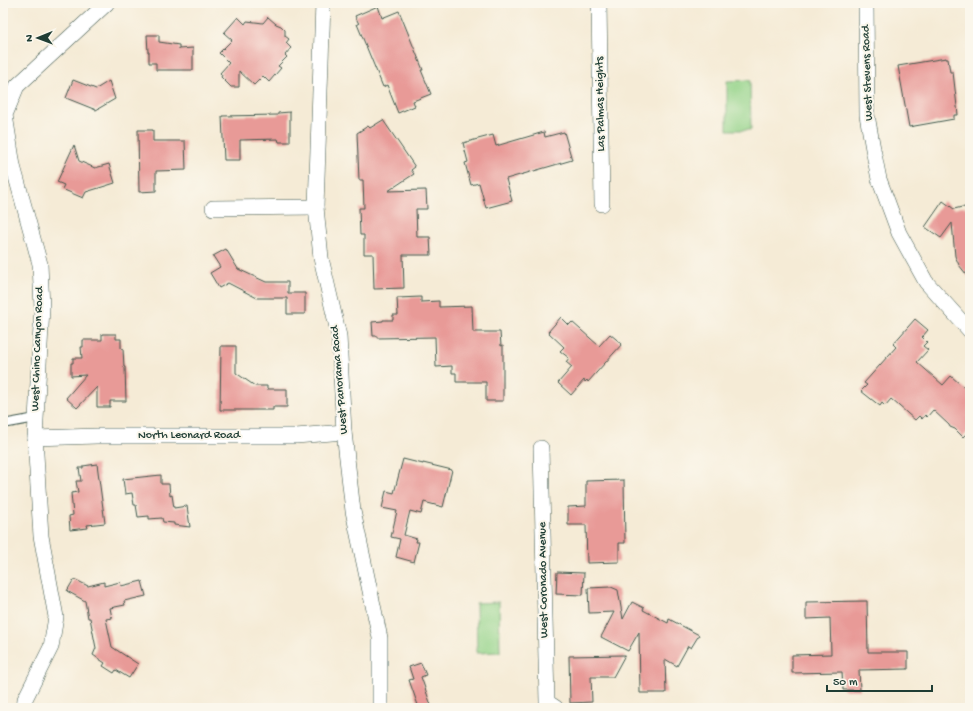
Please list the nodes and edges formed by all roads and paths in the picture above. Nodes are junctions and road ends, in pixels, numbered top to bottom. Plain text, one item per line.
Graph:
1 (107, 3) edge
2 (323, 3) edge
3 (599, 3) edge
4 (866, 3) edge
5 (602, 204) dead end
6 (316, 207) junction
7 (213, 208) dead end
8 (970, 331) edge
9 (36, 418) junction
10 (3, 424) edge
11 (344, 432) junction
12 (35, 438) junction
13 (541, 448) dead end
14 (24, 708) edge
15 (380, 708) edge
16 (556, 708) edge

1 - 9 street, West Chino Canyon Road
2 - 6 street, West Panorama Road
3 - 5 street, Las Palmas Heights
4 - 8 street, West Stevens Road
6 - 7 street
6 - 11 street, West Panorama Road
9 - 10 lane
9 - 12 street, West Chino Canyon Road
11 - 12 street, North Leonard Road
11 - 15 street, West Panorama Road
12 - 14 street, West Chino Canyon Road
13 - 16 street, West Coronado Avenue

